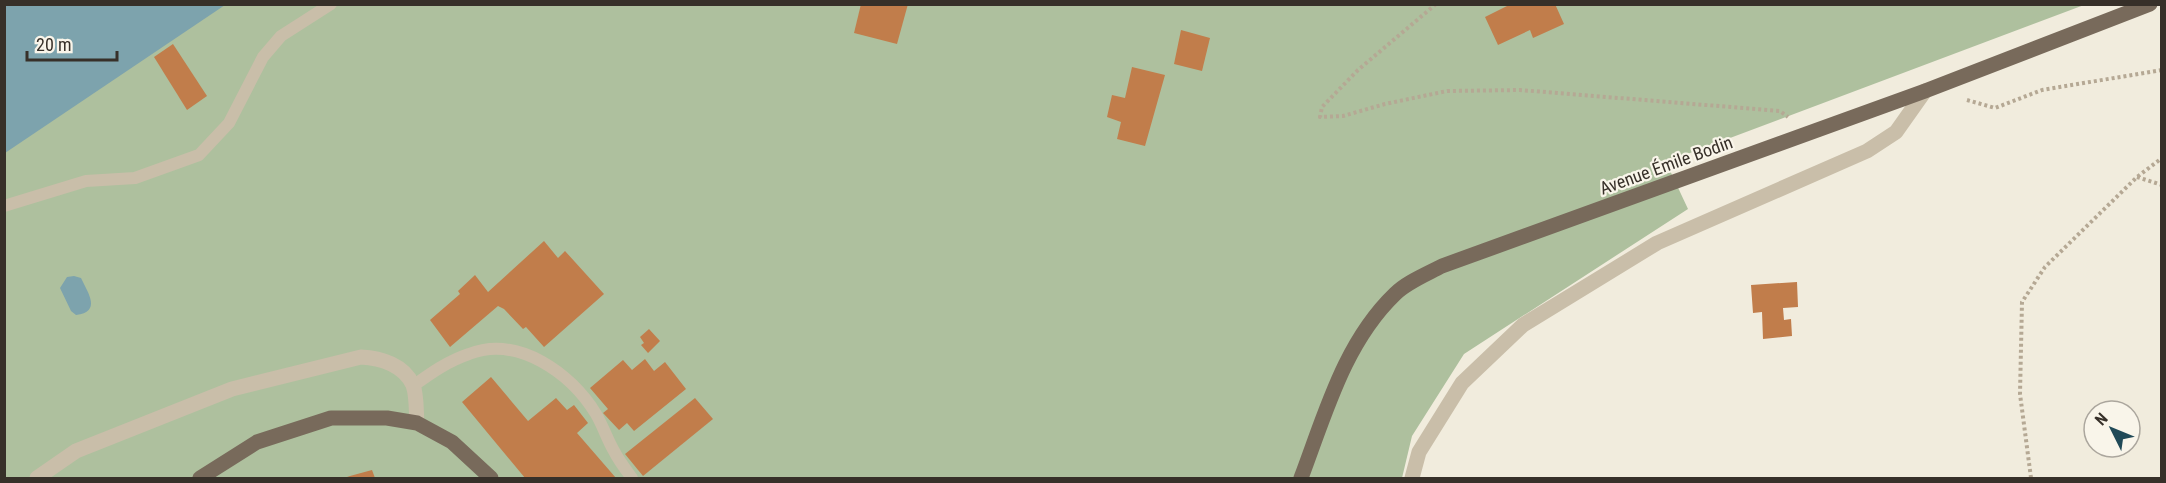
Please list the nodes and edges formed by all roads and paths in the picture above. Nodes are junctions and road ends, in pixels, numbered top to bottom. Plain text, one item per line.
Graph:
1 (331, 4) edge
2 (1436, 4) edge
3 (2150, 4) edge
4 (2162, 70) edge
5 (1958, 78) junction
6 (1925, 91) junction
7 (1810, 133) junction
8 (2162, 158) edge
9 (2137, 177) junction
10 (2162, 185) edge
11 (4, 206) edge
12 (413, 386) junction
13 (417, 423) junction
14 (37, 478) edge
15 (200, 478) edge
16 (491, 478) edge
17 (632, 478) edge
18 (1301, 478) edge
19 (1412, 478) edge
20 (2031, 478) edge

1 - 11 lane
2 - 7 path
3 - 5 main road, Avenue Émile Bodin
4 - 5 path
5 - 6 main road, Avenue Émile Bodin
6 - 7 main road, Avenue Émile Bodin
6 - 19 street
7 - 18 main road, Avenue Émile Bodin
8 - 9 path
9 - 10 path
9 - 20 path
12 - 13 street
12 - 14 street
12 - 17 lane
13 - 15 main road
13 - 16 main road

